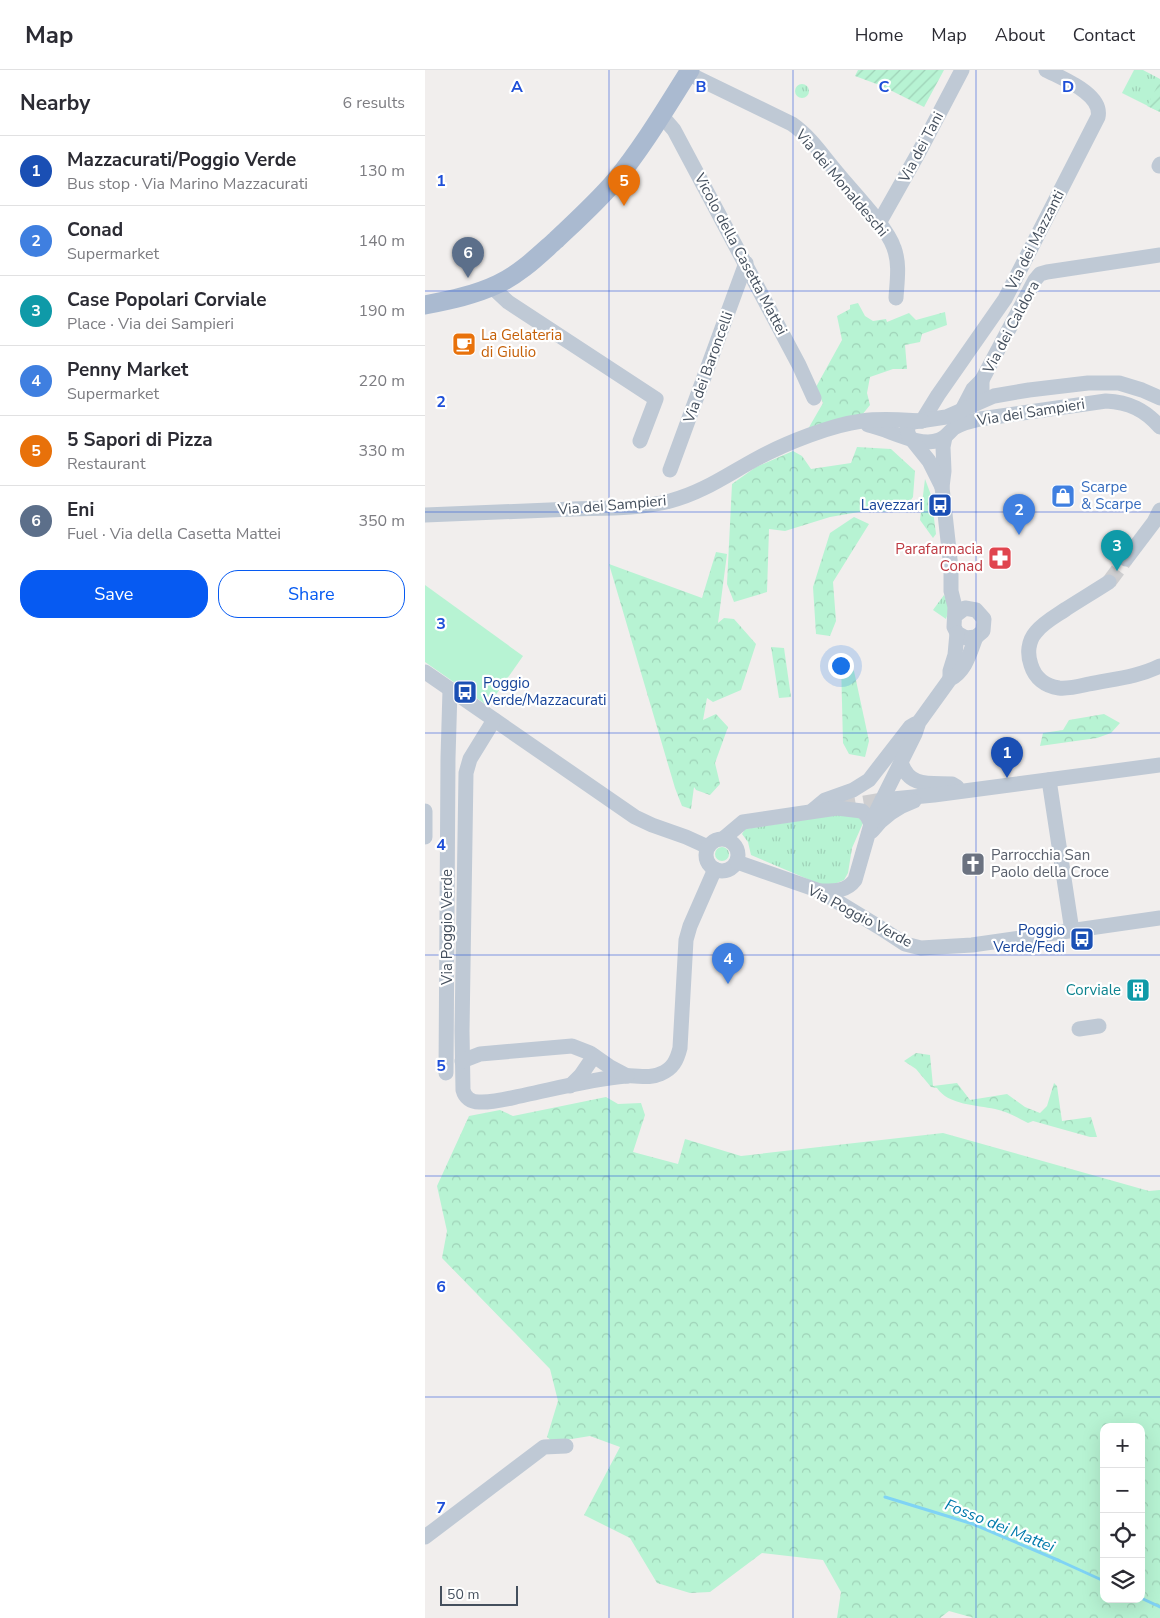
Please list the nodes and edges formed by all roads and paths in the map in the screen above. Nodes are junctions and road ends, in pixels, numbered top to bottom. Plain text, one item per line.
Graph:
1 (961, 70) edge
2 (1046, 70) edge
3 (689, 72) edge
4 (661, 115) junction
5 (879, 223) junction
6 (1160, 255) edge
7 (746, 264) junction
8 (492, 287) junction
9 (896, 298) dead end
10 (425, 305) edge
11 (982, 380) junction
12 (814, 398) dead end
13 (989, 398) junction
14 (1160, 398) edge
15 (961, 412) junction
16 (922, 421) junction
17 (843, 425) junction
18 (1160, 427) edge
19 (945, 437) junction
20 (911, 440) junction
21 (640, 441) dead end
22 (670, 470) dead end
23 (942, 487) junction
24 (425, 515) edge
25 (1158, 516) edge
26 (1126, 559) tunnel mouth
27 (951, 568) junction
28 (1109, 582) tunnel mouth
29 (969, 608) junction
30 (956, 616) junction
31 (957, 633) junction
32 (976, 637) junction
33 (1160, 666) edge
34 (425, 672) edge
35 (950, 679) junction
36 (450, 690) junction
37 (494, 720) junction
38 (919, 722) junction
39 (901, 762) junction
40 (1160, 765) edge
41 (1049, 780) junction
42 (966, 790) junction
43 (934, 795) junction
44 (882, 800) junction
45 (448, 804) junction
46 (425, 811) edge
47 (812, 811) junction
48 (869, 830) junction
49 (425, 837) edge
50 (724, 838) junction
51 (708, 847) junction
52 (737, 862) junction
53 (715, 869) junction
54 (819, 892) junction
55 (1160, 918) edge
56 (1072, 931) junction
57 (1099, 1026) dead end
58 (1079, 1029) dead end
59 (594, 1056) junction
60 (462, 1060) junction
61 (446, 1073) dead end
62 (627, 1076) junction
63 (570, 1086) junction
64 (566, 1446) dead end
65 (425, 1538) edge

1 - 5 street, Via dei Tani
2 - 16 street, Via dei Mazzanti
3 - 4 main road
3 - 5 street, Via dei Monaldeschi
4 - 7 street, Vicolo della Casetta Mattei
4 - 8 main road
5 - 9 street, Via dei Monaldeschi
6 - 11 street, Via dei Caldora
7 - 12 street, Vicolo della Casetta Mattei
7 - 22 street, Via dei Baroncelli
8 - 10 main road
8 - 21 street
11 - 13 street, Via dei Caldora
11 - 15 street, Via dei Caldora
13 - 14 street, Via dei Sampieri
13 - 15 street, Via dei Sampieri
15 - 16 street, Via dei Sampieri
16 - 17 street, Via dei Sampieri
16 - 20 street, Via dei Mazzanti
17 - 20 street, Via dei Sampieri
17 - 24 street, Via dei Sampieri
18 - 19 street, Via dei Sampieri
19 - 20 street, Via dei Sampieri
19 - 23 street
20 - 23 street
23 - 27 street
25 - 26 street
27 - 29 street
27 - 30 street
28 - 33 street
29 - 30 street
29 - 32 street
30 - 31 street
31 - 32 street
31 - 35 street
32 - 35 street
34 - 36 street
35 - 38 street
36 - 37 street
36 - 45 street, Via Poggio Verde
37 - 51 street
37 - 60 street
38 - 39 street
38 - 47 street
39 - 42 street
39 - 44 street
40 - 41 street
41 - 42 street
41 - 56 street
42 - 43 street
43 - 44 street
43 - 48 street
44 - 48 street
45 - 46 street
45 - 61 street, Via Poggio Verde
46 - 49 street
47 - 48 street
47 - 50 street
48 - 54 street
50 - 51 street
50 - 52 street
51 - 53 street
52 - 53 street
52 - 54 street, Via Poggio Verde
53 - 62 street
54 - 56 street, Via Poggio Verde
55 - 56 street, Via Poggio Verde
57 - 58 street
59 - 60 street
59 - 62 street
59 - 63 street
60 - 63 street
62 - 63 street
64 - 65 street

